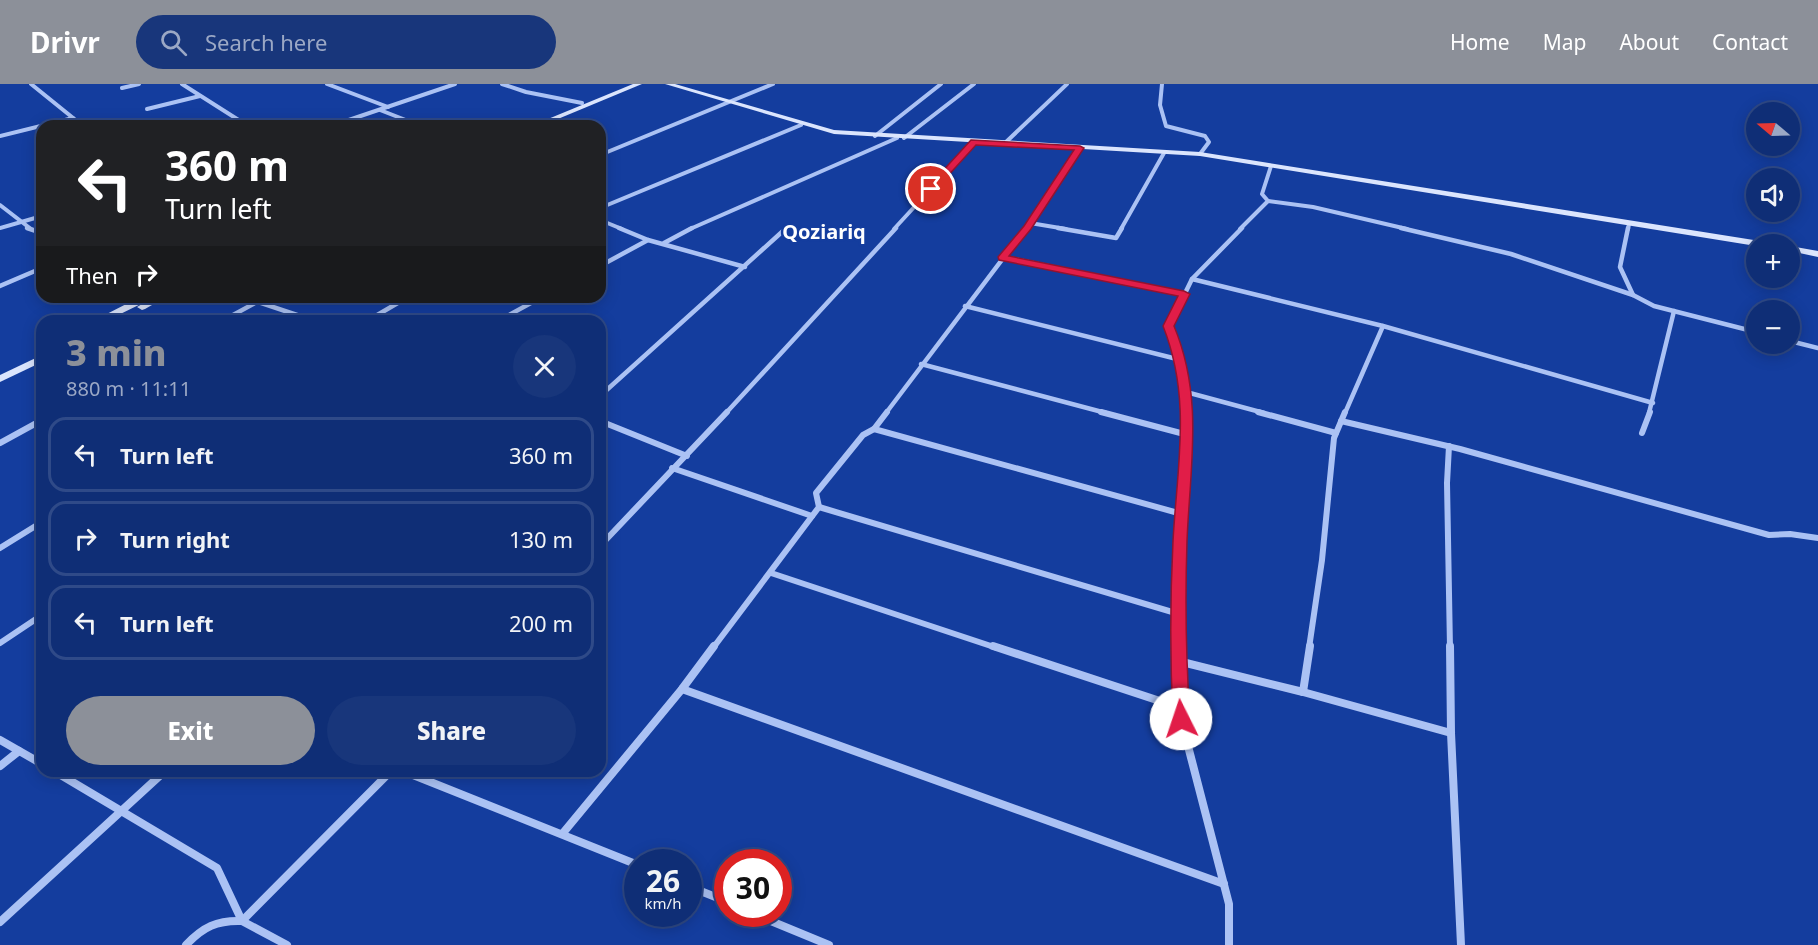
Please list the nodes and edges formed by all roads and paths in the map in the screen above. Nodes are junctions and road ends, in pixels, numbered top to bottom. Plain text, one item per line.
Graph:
1 (31, 84) edge
2 (139, 84) edge
3 (182, 84) edge
4 (327, 84) edge
5 (455, 84) edge
6 (502, 84) edge
7 (639, 84) edge
8 (650, 84) edge
9 (668, 84) edge
10 (773, 84) edge
11 (941, 84) edge
12 (974, 84) edge
13 (1067, 84) edge
14 (1162, 84) edge
15 (122, 88) dead end
16 (200, 96) junction
17 (729, 102) junction
18 (582, 103) dead end
19 (389, 107) junction
20 (147, 109) dead end
21 (380, 110) junction
22 (73, 118) junction
23 (65, 120) edge
24 (76, 120) edge
25 (238, 120) edge
26 (350, 120) edge
27 (406, 120) edge
28 (550, 120) edge
29 (563, 120) edge
30 (801, 125) junction
31 (36, 127) edge
32 (0, 136) edge
33 (875, 136) junction
34 (901, 138) junction
35 (974, 142) junction
36 (1005, 143) junction
37 (1080, 148) junction
38 (606, 153) edge
39 (1164, 153) junction
40 (1200, 154) junction
41 (1271, 166) junction
42 (1268, 201) junction
43 (0, 205) edge
44 (606, 206) edge
45 (36, 218) edge
46 (22, 222) junction
47 (606, 222) edge
48 (1030, 223) junction
49 (1629, 224) junction
50 (0, 228) edge
51 (36, 231) edge
52 (783, 231) dead end
53 (648, 240) junction
54 (1746, 242) edge
55 (664, 243) junction
56 (1800, 251) edge
57 (1818, 254) edge
58 (1003, 257) junction
59 (606, 263) edge
60 (745, 267) junction
61 (36, 271) edge
62 (1192, 279) junction
63 (0, 286) edge
64 (1184, 294) junction
65 (1632, 296) junction
66 (135, 303) edge
67 (149, 303) edge
68 (255, 303) edge
69 (260, 303) edge
70 (398, 303) edge
71 (531, 303) edge
72 (965, 306) junction
73 (1674, 311) junction
74 (110, 315) edge
75 (126, 315) edge
76 (233, 315) edge
77 (297, 315) edge
78 (376, 315) edge
79 (509, 315) edge
80 (1383, 326) junction
81 (1746, 329) edge
82 (1800, 344) edge
83 (1818, 348) edge
84 (36, 352) edge
85 (1181, 360) junction
86 (36, 361) edge
87 (921, 364) junction
88 (0, 370) edge
89 (0, 379) edge
90 (606, 391) edge
91 (1186, 392) junction
92 (1653, 403) junction
93 (1341, 420) junction
94 (36, 423) edge
95 (606, 423) edge
96 (874, 429) junction
97 (1336, 433) junction
98 (1642, 433) dead end
99 (1188, 435) junction
100 (0, 443) edge
101 (1449, 446) junction
102 (687, 456) junction
103 (672, 468) junction
104 (819, 507) junction
105 (1182, 514) junction
106 (812, 516) junction
107 (36, 526) edge
108 (1818, 538) edge
109 (606, 540) edge
110 (0, 548) edge
111 (771, 573) junction
112 (1179, 614) junction
113 (36, 619) edge
114 (0, 643) edge
115 (1178, 661) junction
116 (682, 689) junction
117 (1303, 692) junction
118 (1181, 708) junction
119 (1450, 734) junction
120 (0, 740) edge
121 (19, 751) junction
122 (36, 761) edge
123 (0, 766) edge
124 (65, 777) edge
125 (158, 777) edge
126 (385, 777) edge
127 (418, 777) edge
128 (121, 809) junction
129 (563, 833) junction
130 (624, 859) edge
131 (1224, 884) junction
132 (242, 921) junction
133 (0, 922) edge
134 (785, 927) edge
135 (186, 945) edge
136 (287, 945) edge
137 (829, 945) edge
138 (1228, 945) edge
139 (1461, 945) edge

1 - 22 street
2 - 15 street
3 - 16 street
4 - 19 street
5 - 19 street
6 - 18 street
7 - 28 main road
8 - 29 main road
9 - 17 main road
10 - 17 street
11 - 33 street
12 - 34 street
13 - 36 street
14 - 40 street
16 - 20 street
16 - 25 street
17 - 30 main road
17 - 38 street
19 - 21 street
21 - 26 street
21 - 27 street
22 - 23 street
22 - 24 street
30 - 33 main road
30 - 44 street
31 - 32 street
33 - 34 main road
34 - 35 main road
34 - 55 street
35 - 36 main road
35 - 102 street
36 - 37 main road
37 - 39 main road
37 - 48 street
39 - 40 main road
39 - 48 street
40 - 41 main road
41 - 42 street
41 - 49 main road
42 - 62 street
42 - 65 street
43 - 46 street
45 - 46 street
46 - 50 street
46 - 51 street
47 - 53 street
48 - 58 street
49 - 54 main road
49 - 65 street
52 - 60 street
53 - 55 street
53 - 59 street
55 - 60 street
56 - 57 main road
58 - 64 street
58 - 72 street
60 - 90 street
61 - 63 street
62 - 64 street
62 - 80 street
64 - 85 street
65 - 73 street
66 - 74 main road
67 - 75 main road
68 - 76 street
69 - 77 street
70 - 78 street
71 - 79 street
72 - 85 street
72 - 87 street
73 - 81 street
73 - 92 street
80 - 92 street
80 - 93 street
82 - 83 street
84 - 88 main road
85 - 91 street
86 - 89 main road
87 - 96 street
87 - 99 street
91 - 97 street
91 - 99 street
92 - 98 street
93 - 97 street
93 - 101 street
94 - 100 street
95 - 102 street
96 - 104 street
96 - 105 street
97 - 117 street
99 - 105 street
101 - 108 street
101 - 119 street
102 - 103 street
103 - 106 street
103 - 109 street
104 - 106 street
104 - 112 street
105 - 112 street
106 - 111 street
107 - 110 street
111 - 116 street
111 - 118 street
112 - 115 street
113 - 114 street
115 - 117 street
115 - 118 street
116 - 129 street
116 - 131 street
117 - 119 street
118 - 131 street
119 - 139 street
120 - 121 street
121 - 122 street
121 - 123 street
124 - 128 street
125 - 128 street
126 - 132 street
127 - 129 street
128 - 132 street
128 - 133 street
129 - 130 street
131 - 138 street
132 - 135 street
132 - 136 street
134 - 137 street

